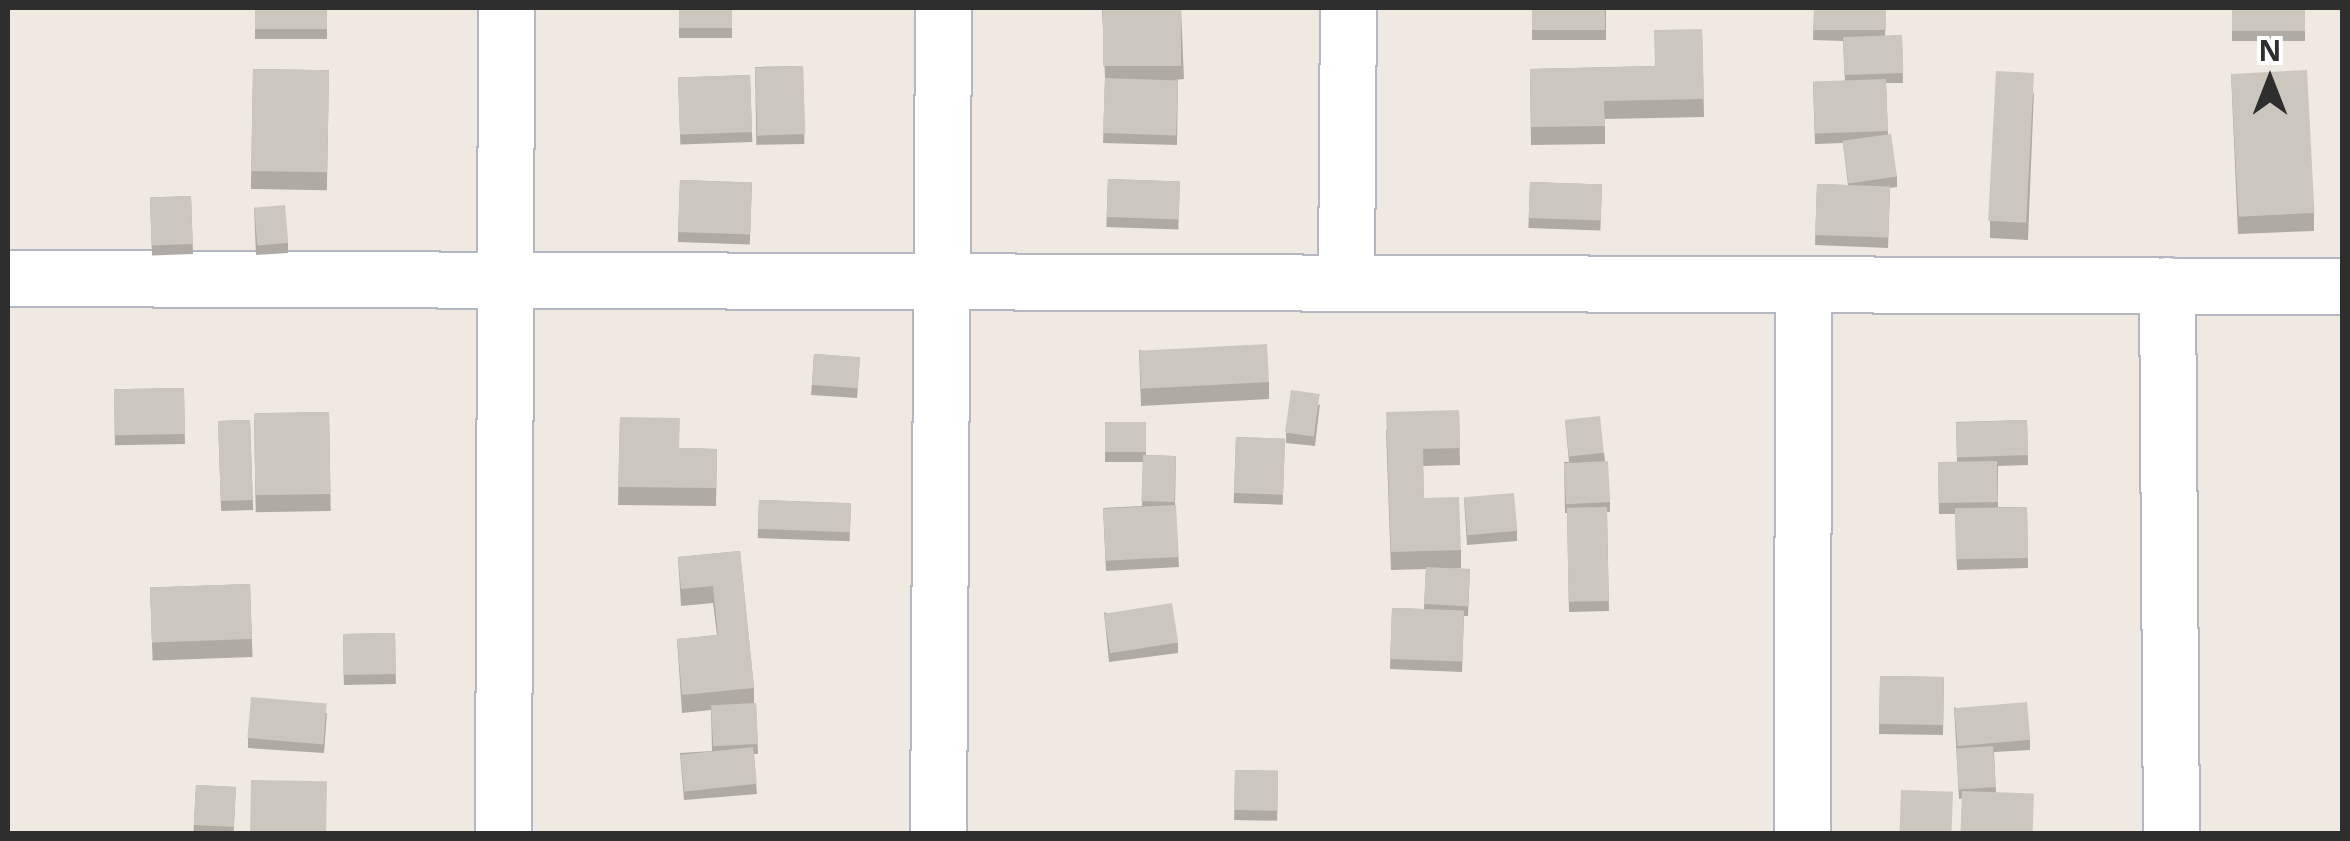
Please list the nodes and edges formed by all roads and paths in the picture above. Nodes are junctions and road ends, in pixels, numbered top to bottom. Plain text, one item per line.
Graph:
1 (506, 8) edge
2 (944, 8) edge
3 (1348, 8) edge
4 (8, 278) edge
5 (505, 280) junction
6 (942, 281) junction
7 (1346, 282) junction
8 (1803, 284) junction
9 (2166, 286) junction
10 (2342, 286) edge
11 (503, 834) edge
12 (938, 834) edge
13 (1802, 834) edge
14 (2171, 834) edge

1 - 5 street
2 - 6 street
3 - 7 street
4 - 5 street
5 - 6 street
5 - 11 street
6 - 7 street
6 - 12 street
7 - 8 street
8 - 9 street
8 - 13 street
9 - 10 street
9 - 14 street

